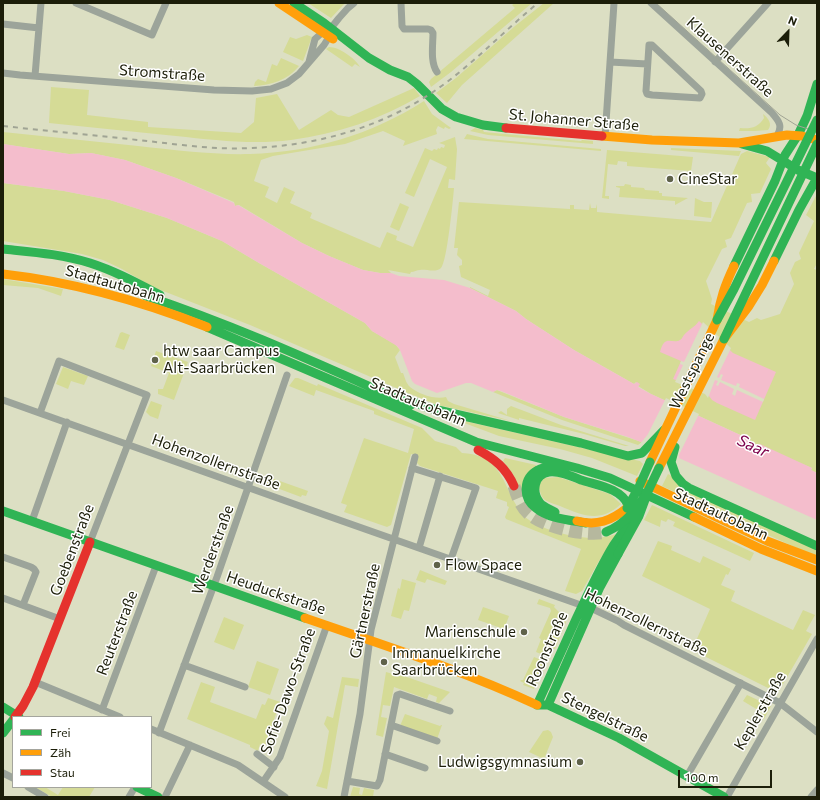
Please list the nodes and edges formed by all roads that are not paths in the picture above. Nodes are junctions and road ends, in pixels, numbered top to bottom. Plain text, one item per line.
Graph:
1 (41, 3) edge
2 (76, 3) edge
3 (166, 3) edge
4 (279, 3) edge
5 (294, 3) edge
6 (354, 3) edge
7 (401, 3) edge
8 (614, 3) edge
9 (651, 3) edge
10 (768, 3) edge
11 (3, 24) edge
12 (39, 28) junction
13 (328, 32) junction
14 (610, 62) junction
15 (715, 62) junction
16 (647, 64) junction
17 (437, 72) dead end
18 (3, 73) edge
19 (35, 76) junction
20 (817, 84) edge
21 (817, 120) edge
22 (798, 135) junction
23 (777, 136) junction
24 (605, 137) junction
25 (817, 140) edge
26 (739, 143) junction
27 (817, 144) edge
28 (782, 160) junction
29 (817, 178) edge
30 (3, 249) edge
31 (3, 265) edge
32 (3, 274) edge
33 (182, 308) junction
34 (717, 320) junction
35 (724, 339) junction
36 (288, 375) dead end
37 (376, 389) junction
38 (3, 400) edge
39 (40, 413) junction
40 (67, 422) junction
41 (681, 425) junction
42 (437, 426) junction
43 (664, 430) junction
44 (128, 444) junction
45 (415, 457) dead end
46 (412, 468) junction
47 (440, 476) junction
48 (514, 486) tunnel mouth
49 (249, 488) junction
50 (649, 489) junction
51 (638, 490) junction
52 (546, 510) junction
53 (3, 511) edge
54 (32, 521) junction
55 (606, 532) tunnel mouth
56 (395, 539) junction
57 (90, 542) junction
58 (817, 546) edge
59 (419, 548) junction
60 (3, 557) edge
61 (451, 559) junction
62 (817, 560) edge
63 (156, 566) junction
64 (817, 571) edge
65 (214, 586) junction
66 (3, 598) edge
67 (582, 605) junction
68 (23, 606) junction
69 (591, 609) junction
70 (60, 619) junction
71 (327, 625) junction
72 (369, 639) junction
73 (816, 641) edge
74 (184, 666) junction
75 (35, 682) junction
76 (741, 683) junction
77 (245, 687) dead end
78 (780, 702) junction
79 (538, 705) junction
80 (548, 705) junction
81 (3, 707) edge
82 (102, 710) junction
83 (450, 711) dead end
84 (15, 716) edge
85 (17, 716) edge
86 (117, 716) edge
87 (12, 722) edge
88 (391, 725) junction
89 (816, 729) edge
90 (152, 730) edge
91 (3, 732) edge
92 (159, 733) junction
93 (437, 741) dead end
94 (190, 745) junction
95 (257, 754) dead end
96 (385, 754) junction
97 (274, 767) junction
98 (425, 768) dead end
99 (3, 772) edge
100 (687, 776) junction
101 (12, 777) edge
102 (347, 781) junction
103 (263, 782) junction
104 (30, 788) edge
105 (135, 788) edge
106 (138, 788) edge
107 (817, 790) edge
108 (45, 797) edge
109 (129, 797) edge
110 (158, 797) edge
111 (165, 797) edge
112 (285, 797) edge
113 (344, 797) edge
114 (709, 797) edge
115 (726, 797) edge
116 (811, 797) edge

1 - 12 street
2 - 3 street
4 - 13 main road, St. Johanner Straße
5 - 13 main road, St. Johanner Straße
6 - 13 street, Stromstraße
7 - 17 street
8 - 14 street
9 - 15 street, Klausenerstraße
10 - 15 street
11 - 12 street
12 - 19 street
13 - 19 street, Stromstraße
13 - 24 main road, St. Johanner Straße
14 - 16 street
14 - 24 street
15 - 23 street, Klausenerstraße
16 - 16 street
18 - 19 street, Stromstraße
20 - 22 main road
21 - 34 main road, Westspange, bridge
22 - 23 main road, St. Johanner Straße
22 - 25 main road, St. Johanner Straße
22 - 28 main road
23 - 26 main road, St. Johanner Straße
24 - 26 main road, St. Johanner Straße
26 - 28 main road, St. Johanner Straße
27 - 35 main road, Westspange, bridge
28 - 29 main road, St. Johanner Straße
28 - 34 main road
29 - 35 main road, bridge
30 - 33 main road
31 - 33 main road, Stadtautobahn
32 - 42 main road, Stadtautobahn
33 - 37 main road, Stadtautobahn
34 - 43 main road, Westspange
35 - 41 main road, Westspange
36 - 49 street, Werderstraße
37 - 43 main road
37 - 62 main road, Stadtautobahn
38 - 39 street, Hohenzollernstraße
39 - 40 street, Hohenzollernstraße
39 - 44 street, Goebenstraße
40 - 44 street, Hohenzollernstraße
40 - 54 street
41 - 50 main road, Westspange, bridge
41 - 58 main road
42 - 48 main road
42 - 51 main road, Stadtautobahn
43 - 52 main road, Westspange, bridge
44 - 49 street, Hohenzollernstraße
44 - 57 street, Goebenstraße
45 - 46 street, Gärtnerstraße
46 - 47 street
46 - 56 street, Gärtnerstraße
47 - 59 street
47 - 61 street
49 - 56 street, Hohenzollernstraße
49 - 65 street, Werderstraße
50 - 55 main road, bridge
50 - 69 main road, Westspange, bridge
51 - 52 main road
51 - 64 main road, Stadtautobahn
52 - 67 main road
53 - 54 main road, Heuduckstraße
54 - 57 main road, Heuduckstraße
56 - 59 street, Hohenzollernstraße
56 - 72 street, Gärtnerstraße
57 - 63 main road, Heuduckstraße
57 - 70 main road, Goebenstraße
59 - 61 street, Hohenzollernstraße
60 - 68 street
61 - 67 street, Hohenzollernstraße
63 - 65 main road, Heuduckstraße
63 - 82 street, Reuterstraße
65 - 71 main road, Heuduckstraße
65 - 74 street, Werderstraße
66 - 68 street
67 - 69 street, Hohenzollernstraße
67 - 79 main road, Roonstraße
68 - 70 street
69 - 76 street, Hohenzollernstraße
69 - 80 main road, Roonstraße
70 - 75 main road, Goebenstraße
71 - 72 main road, Heuduckstraße
71 - 97 street, Sofie-Dawo-Straße
72 - 79 main road, Heuduckstraße
72 - 102 street, Gärtnerstraße
73 - 78 street, Keplerstraße
74 - 77 street
74 - 92 street, Werderstraße
75 - 82 street
75 - 85 main road, Goebenstraße
76 - 78 street, Hohenzollernstraße
76 - 100 street
78 - 89 street, Hohenzollernstraße
78 - 115 street, Keplerstraße
79 - 80 main road, Stengelstraße
79 - 114 main road, Stengelstraße
80 - 100 main road, Stengelstraße
81 - 84 main road
82 - 86 street
83 - 88 street
87 - 91 main road, Goebenstraße
88 - 93 street
88 - 96 street
90 - 92 street
92 - 94 street
94 - 103 street
94 - 111 street
95 - 97 street, Sofie-Dawo-Straße
96 - 98 street
96 - 102 street
97 - 103 street, Sofie-Dawo-Straße
99 - 101 street
100 - 115 main road, Stengelstraße
102 - 113 street, Gärtnerstraße
103 - 112 street
104 - 108 street
105 - 109 street
106 - 110 main road
107 - 116 street

